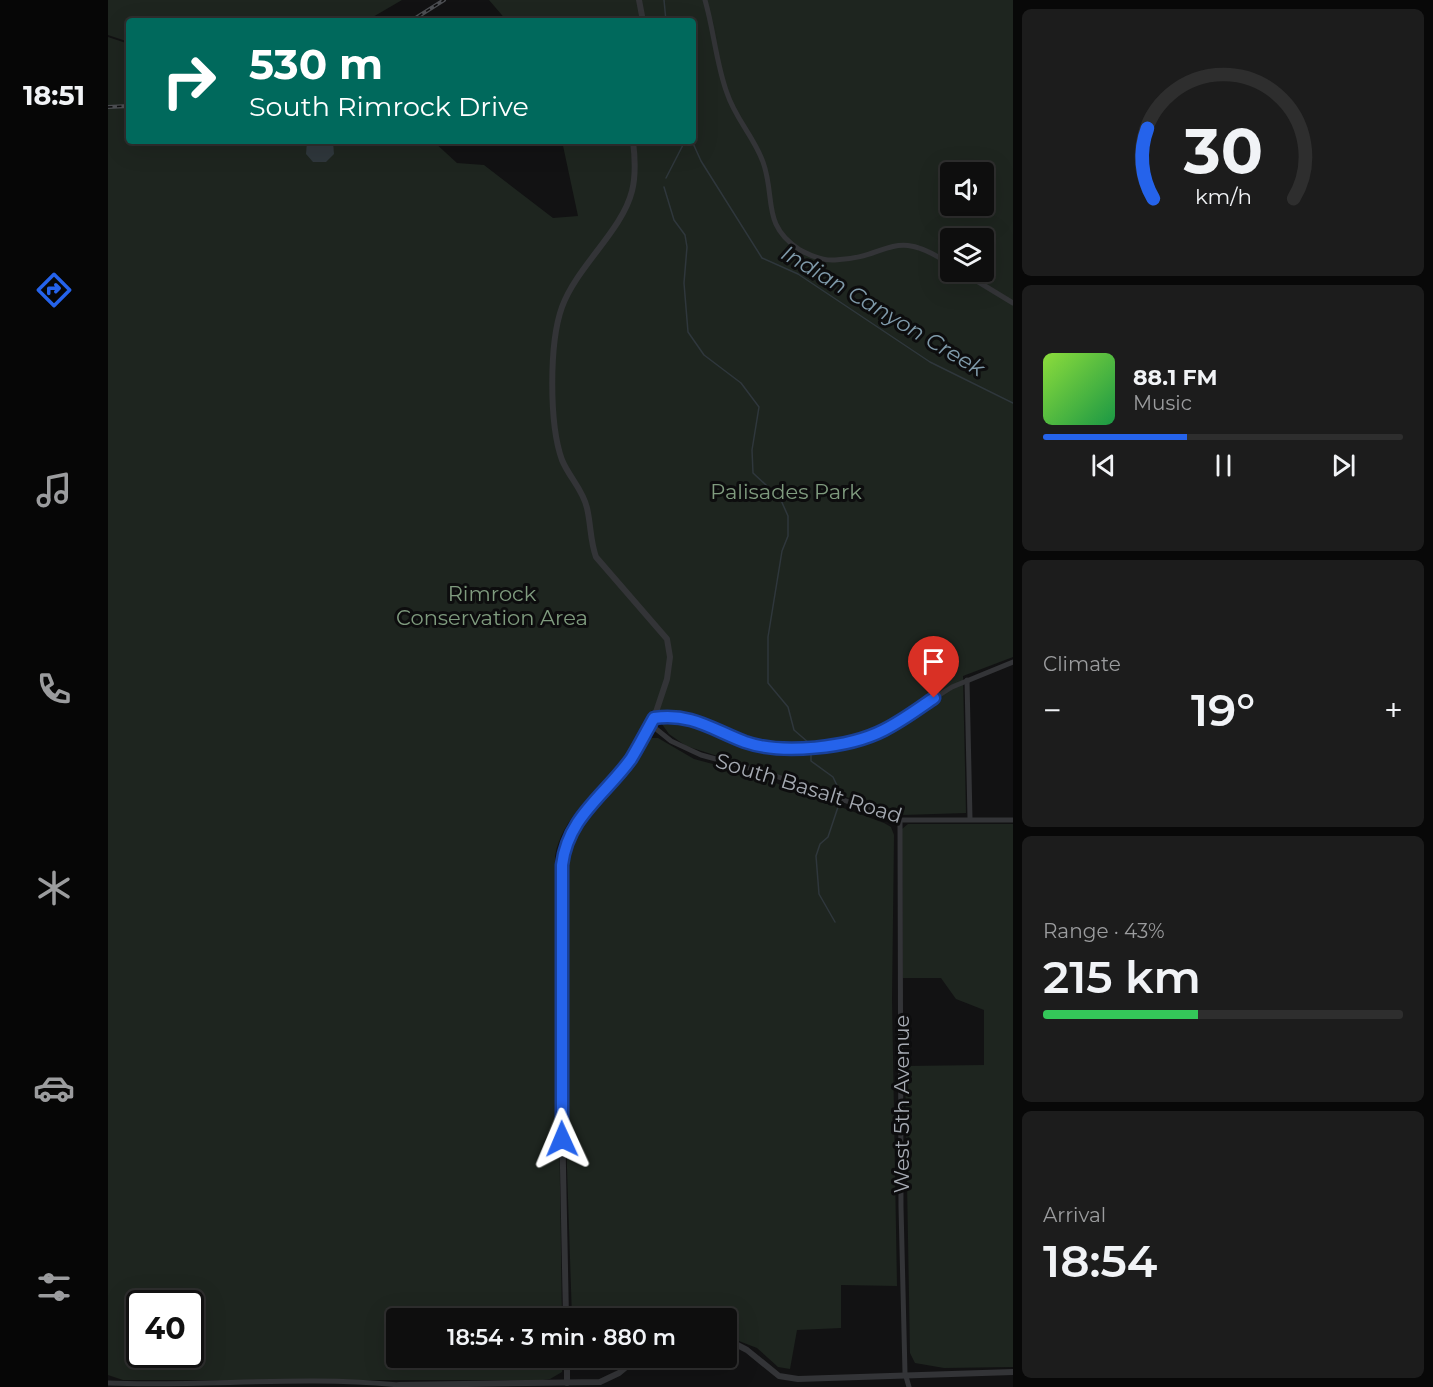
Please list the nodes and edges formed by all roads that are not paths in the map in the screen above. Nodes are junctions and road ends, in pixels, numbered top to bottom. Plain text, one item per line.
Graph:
1 (639, 0) edge
2 (705, 0) edge
3 (642, 18) edge
4 (633, 144) edge
5 (940, 258) edge
6 (978, 282) edge
7 (1013, 303) edge
8 (1013, 662) edge
9 (968, 680) junction
10 (652, 721) junction
11 (970, 819) junction
12 (900, 820) junction
13 (1013, 820) edge
14 (566, 1308) edge
15 (737, 1345) edge
16 (567, 1368) edge
17 (625, 1368) edge
18 (1013, 1372) edge
19 (905, 1373) junction
20 (108, 1383) edge
21 (567, 1383) junction
22 (399, 1386) edge
23 (909, 1387) edge

1 - 3 street
2 - 5 street
4 - 10 street
6 - 7 street
8 - 9 street
9 - 10 street
9 - 11 street
10 - 12 street, South Basalt Road
10 - 14 street
11 - 12 street, South Basalt Road
11 - 13 street, South Basalt Road
12 - 19 street, West 5th Avenue
15 - 19 street
16 - 21 street
17 - 21 street
18 - 19 street
19 - 23 street, West 5th Avenue
20 - 22 street
21 - 22 street

